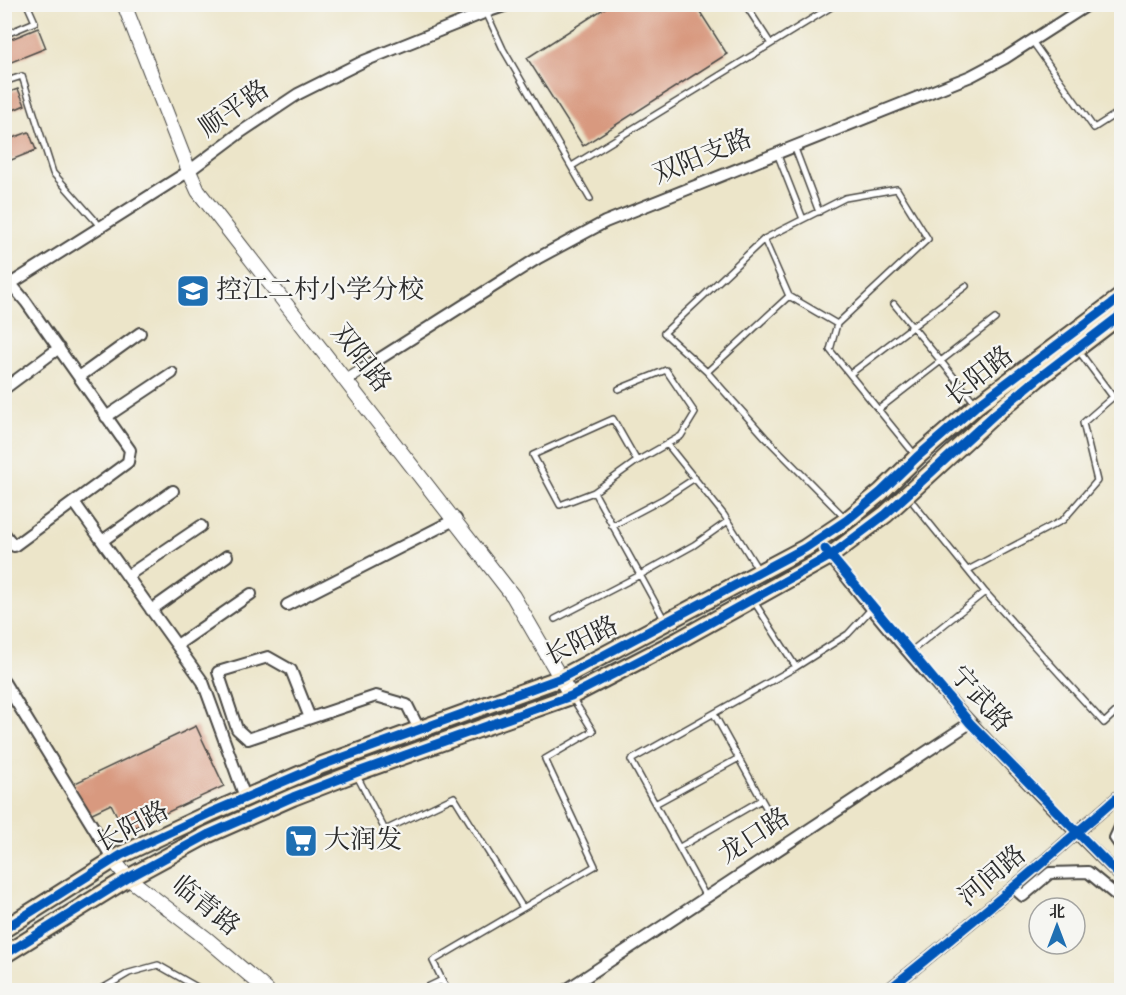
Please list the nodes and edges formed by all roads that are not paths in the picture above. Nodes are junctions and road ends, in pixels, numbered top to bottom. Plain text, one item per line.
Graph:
1 (27, 4) edge
2 (124, 4) edge
3 (510, 4) edge
4 (745, 4) edge
5 (836, 4) edge
6 (1089, 4) edge
7 (484, 8) edge
8 (4, 35) edge
9 (1032, 41) junction
10 (771, 44) junction
11 (4, 82) edge
12 (1122, 110) edge
13 (794, 146) junction
14 (777, 153) junction
15 (572, 166) junction
16 (189, 171) junction
17 (590, 199) dead end
18 (819, 212) junction
19 (803, 219) junction
20 (100, 226) junction
21 (765, 238) junction
22 (8, 286) edge
23 (966, 286) dead end
24 (789, 296) junction
25 (1122, 296) edge
26 (894, 304) dead end
27 (1122, 314) edge
28 (995, 319) dead end
29 (837, 324) junction
30 (913, 327) junction
31 (140, 333) dead end
32 (59, 348) junction
33 (1076, 348) junction
34 (940, 361) junction
35 (707, 372) junction
36 (172, 373) dead end
37 (850, 374) junction
38 (79, 377) junction
39 (346, 380) junction
40 (4, 389) edge
41 (619, 389) dead end
42 (1122, 396) edge
43 (1113, 397) junction
44 (977, 405) junction
45 (879, 409) junction
46 (106, 417) junction
47 (667, 444) junction
48 (917, 456) junction
49 (637, 461) junction
50 (696, 478) junction
51 (173, 490) dead end
52 (594, 492) junction
53 (74, 502) junction
54 (914, 504) dead end
55 (456, 519) junction
56 (847, 520) junction
57 (728, 521) junction
58 (201, 526) dead end
59 (612, 526) junction
60 (4, 533) edge
61 (818, 540) junction
62 (102, 541) junction
63 (227, 556) dead end
64 (830, 556) junction
65 (968, 570) junction
66 (759, 572) junction
67 (640, 575) junction
68 (127, 576) junction
69 (986, 592) junction
70 (251, 594) dead end
71 (753, 599) junction
72 (287, 605) dead end
73 (872, 608) junction
74 (152, 610) junction
75 (555, 619) dead end
76 (667, 623) junction
77 (177, 645) junction
78 (909, 651) junction
79 (796, 667) junction
80 (561, 678) junction
81 (4, 682) edge
82 (571, 696) junction
83 (1122, 706) edge
84 (714, 714) junction
85 (310, 718) junction
86 (970, 723) junction
87 (419, 729) junction
88 (739, 758) junction
89 (355, 773) junction
90 (1122, 793) edge
91 (245, 797) junction
92 (761, 800) junction
93 (655, 804) junction
94 (773, 820) dead end
95 (1122, 823) edge
96 (1076, 833) junction
97 (680, 847) junction
98 (1122, 848) edge
99 (114, 861) junction
100 (128, 878) junction
101 (1122, 878) edge
102 (1014, 888) junction
103 (706, 897) junction
104 (1122, 900) edge
105 (524, 908) junction
106 (4, 929) edge
107 (4, 955) edge
108 (442, 980) junction
109 (100, 990) edge
110 (202, 990) edge
111 (266, 990) edge
112 (421, 990) edge
113 (447, 990) edge
114 (566, 990) edge
115 (888, 990) edge

1 - 8 lane
2 - 16 street, 双阳路
3 - 7 street, 顺平路
4 - 10 lane
5 - 10 lane
6 - 9 street, 双阳支路
7 - 15 lane
7 - 16 street, 顺平路
9 - 12 lane
9 - 13 street, 双阳支路
10 - 15 lane
11 - 20 lane
13 - 14 street, 双阳支路
13 - 18 lane
14 - 19 lane
14 - 39 street, 双阳支路
15 - 17 lane
16 - 20 street, 顺平路
16 - 39 street, 双阳路
18 - 19 lane
18 - 29 lane
19 - 21 lane
20 - 22 street, 顺平路
21 - 24 lane
21 - 35 lane
22 - 32 street
23 - 30 lane
24 - 29 lane
24 - 35 lane
25 - 44 main road, 长阳路
26 - 30 lane
27 - 33 main road, 长阳路
28 - 34 lane
29 - 37 lane
30 - 34 lane
30 - 37 lane
31 - 38 street
32 - 38 street
32 - 40 street
33 - 43 lane
33 - 64 main road, 长阳路
34 - 44 lane
34 - 45 lane
35 - 56 lane
36 - 46 street
37 - 45 lane
38 - 46 street
39 - 55 street, 双阳路
41 - 47 lane
42 - 43 lane
43 - 65 lane
44 - 48 main road, 长阳路
45 - 48 lane
46 - 53 street
47 - 49 lane
47 - 50 lane
48 - 56 main road, 长阳路
49 - 52 lane
49 - 52 lane
50 - 57 lane
50 - 59 lane
51 - 62 street
52 - 59 lane
53 - 60 street
53 - 62 street
54 - 65 lane
55 - 72 street
55 - 80 street, 双阳路
56 - 61 main road, 长阳路
57 - 66 lane
57 - 67 lane
58 - 68 street
59 - 67 lane
61 - 64 street, 宁武路
61 - 66 main road, 长阳路
62 - 68 street
63 - 74 street
64 - 71 main road, 长阳路
64 - 73 street, 宁武路
65 - 69 lane
66 - 76 main road, 长阳路
67 - 75 lane
67 - 76 lane
68 - 74 street
69 - 78 lane
69 - 83 lane
70 - 77 street
71 - 79 lane
71 - 82 main road, 长阳路
73 - 78 street, 宁武路
73 - 79 lane
74 - 77 street
76 - 80 main road, 长阳路
77 - 91 street
78 - 86 street, 宁武路
79 - 84 lane
80 - 82 street, 双阳路
80 - 87 main road, 长阳路
81 - 99 street
82 - 89 main road, 长阳路
82 - 105 lane
84 - 88 lane
84 - 93 lane
85 - 85 street
85 - 87 street
86 - 96 street, 宁武路
86 - 103 street, 龙口路
87 - 91 main road, 长阳路
88 - 92 lane
88 - 93 lane
89 - 100 main road, 长阳路
89 - 105 lane
90 - 96 street, 河间路
91 - 99 main road, 长阳路
92 - 94 lane
92 - 97 lane
93 - 97 lane
95 - 98 street
96 - 101 street, 宁武路
96 - 102 street, 河间路
97 - 103 lane
99 - 100 street, 临青路
99 - 106 main road, 长阳路
100 - 107 main road, 长阳路
100 - 111 street, 临青路
102 - 104 street
102 - 115 street, 河间路
103 - 114 street, 龙口路
105 - 108 lane
108 - 112 lane
108 - 113 lane
109 - 110 lane

